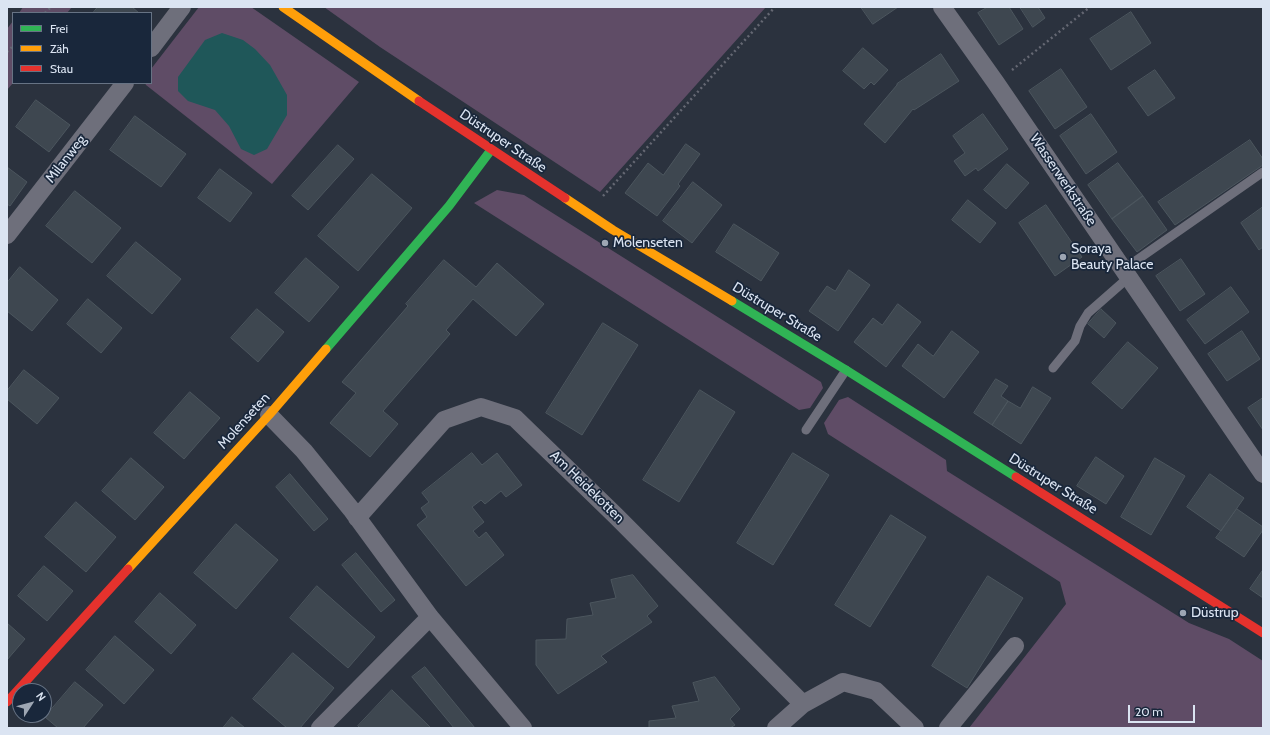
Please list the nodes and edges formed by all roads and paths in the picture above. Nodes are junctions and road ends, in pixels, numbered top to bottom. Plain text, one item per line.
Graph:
1 (182, 7) edge
2 (283, 7) edge
3 (775, 7) edge
4 (942, 7) edge
5 (1090, 7) edge
6 (152, 47) edge
7 (996, 83) junction
8 (124, 84) edge
9 (490, 150) junction
10 (1263, 172) edge
11 (588, 213) junction
12 (7, 235) edge
13 (1126, 273) junction
14 (1053, 368) dead end
15 (846, 370) junction
16 (269, 415) junction
17 (806, 430) dead end
18 (1263, 474) edge
19 (357, 518) junction
20 (430, 617) junction
21 (1263, 633) edge
22 (1015, 646) dead end
23 (7, 702) edge
24 (803, 704) junction
25 (320, 728) edge
26 (523, 728) edge
27 (776, 728) edge
28 (915, 728) edge
29 (948, 728) edge

1 - 6 street
2 - 9 street, Düstruper Straße
3 - 11 path
4 - 7 street, Wasserwerkstraße
5 - 7 path
7 - 13 street, Wasserwerkstraße
8 - 12 street, Milanweg
9 - 11 street, Düstruper Straße
9 - 16 street, Molenseten
10 - 13 lane
11 - 15 street, Düstruper Straße
13 - 14 lane
13 - 18 street, Wasserwerkstraße
15 - 17 lane
15 - 21 street, Düstruper Straße
16 - 19 street
16 - 23 street, Molenseten
19 - 20 street
19 - 24 street, Am Heidekotten
20 - 25 street
20 - 26 street
22 - 29 street
24 - 27 street
24 - 28 street

